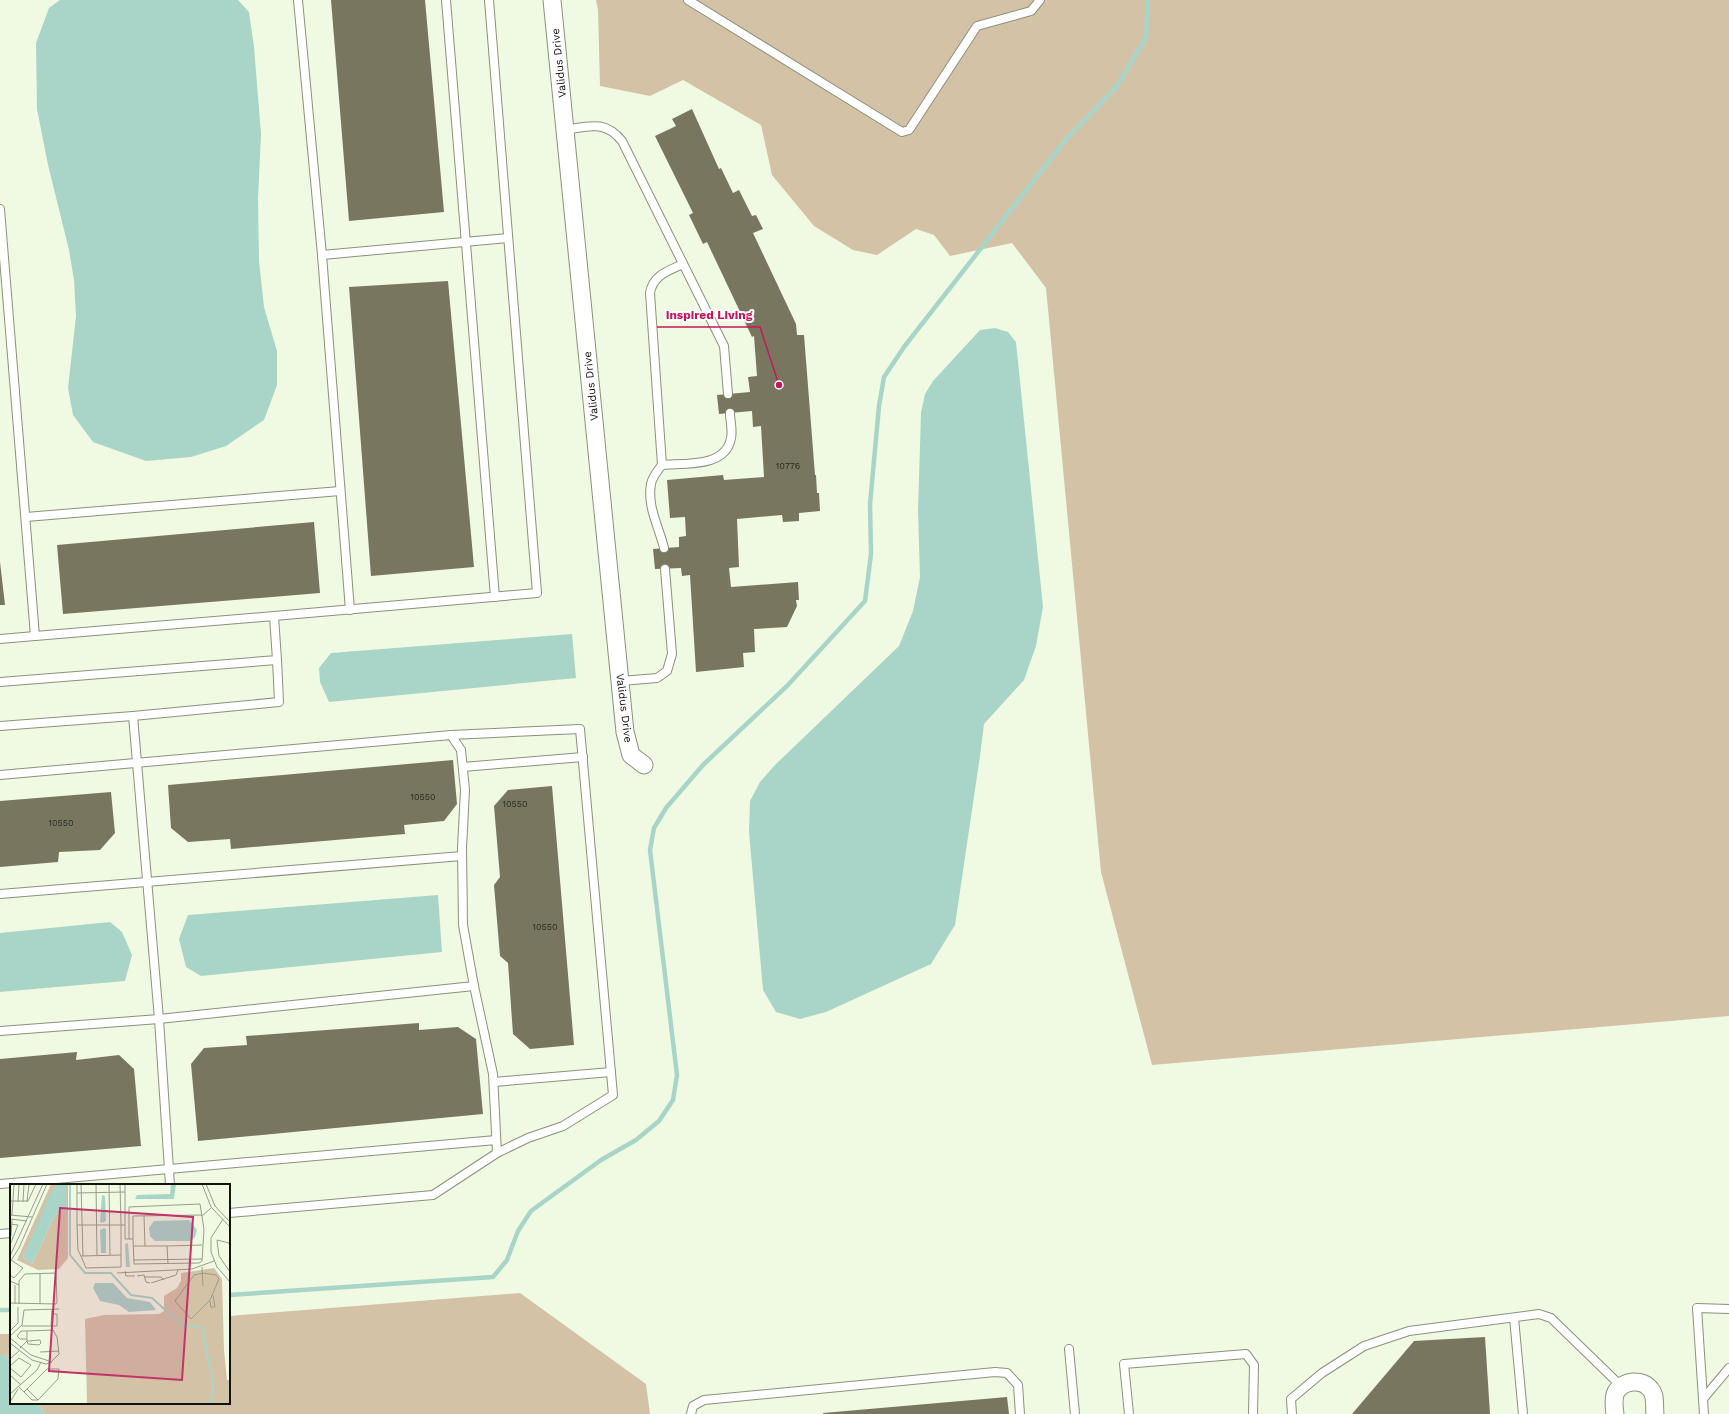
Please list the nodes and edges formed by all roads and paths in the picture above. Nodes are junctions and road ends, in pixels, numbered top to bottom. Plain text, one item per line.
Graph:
1 (298, 0) edge
2 (446, 0) edge
3 (489, 0) edge
4 (552, 0) edge
5 (688, 0) edge
6 (1040, 0) edge
7 (565, 130) junction
8 (0, 209) edge
9 (508, 238) junction
10 (466, 242) junction
11 (322, 255) junction
12 (683, 264) junction
13 (3, 280) edge
14 (728, 394) dead end
15 (730, 413) dead end
16 (662, 465) junction
17 (340, 491) junction
18 (26, 517) junction
19 (664, 548) dead end
20 (666, 569) dead end
21 (495, 597) junction
22 (350, 610) junction
23 (274, 616) junction
24 (36, 636) junction
25 (0, 639) edge
26 (278, 660) junction
27 (621, 681) junction
28 (0, 682) edge
29 (133, 716) junction
30 (0, 726) edge
31 (451, 734) junction
32 (583, 757) junction
33 (137, 762) junction
34 (644, 765) dead end
35 (463, 767) junction
36 (0, 775) edge
37 (462, 856) junction
38 (147, 881) junction
39 (0, 894) edge
40 (474, 986) junction
41 (159, 1019) junction
42 (0, 1031) edge
43 (611, 1072) junction
44 (494, 1082) junction
45 (496, 1140) junction
46 (497, 1153) junction
47 (169, 1170) junction
48 (0, 1184) edge
49 (170, 1184) edge
50 (230, 1213) edge
51 (10, 1233) edge
52 (0, 1234) edge
53 (1729, 1309) edge
54 (1514, 1318) junction
55 (1069, 1349) dead end
56 (1729, 1368) edge
57 (1622, 1387) junction
58 (1703, 1399) junction
59 (691, 1414) edge
60 (1020, 1414) edge
61 (1075, 1414) edge
62 (1129, 1414) edge
63 (1253, 1414) edge
64 (1292, 1414) edge
65 (1523, 1414) edge
66 (1615, 1414) edge
67 (1655, 1414) edge
68 (1704, 1414) edge

1 - 11 lane
2 - 10 lane
3 - 9 lane
4 - 7 street, Validus Drive
5 - 6 lane
7 - 12 lane
7 - 27 street, Validus Drive
8 - 13 lane
9 - 10 lane
9 - 21 lane
10 - 11 lane
10 - 21 lane
11 - 17 lane
12 - 14 lane
12 - 16 lane
13 - 18 lane
15 - 16 lane
16 - 19 lane
17 - 18 lane
17 - 22 lane
18 - 24 lane
20 - 27 lane
21 - 22 lane
22 - 23 lane
23 - 24 lane
23 - 26 lane
24 - 25 lane
26 - 28 lane
26 - 29 lane
27 - 34 street, Validus Drive
29 - 30 lane
29 - 33 lane
31 - 32 lane
31 - 33 lane
31 - 35 lane
32 - 35 lane
32 - 43 lane
33 - 36 lane
33 - 38 lane
35 - 37 lane
37 - 38 lane
37 - 40 lane
38 - 39 lane
38 - 41 lane
40 - 41 lane
40 - 44 lane
41 - 42 lane
41 - 47 lane
43 - 44 lane
43 - 46 lane
44 - 45 lane
45 - 46 lane
45 - 47 lane
46 - 50 lane
47 - 48 lane
47 - 49 lane
51 - 52 lane
53 - 58 lane
54 - 57 lane
54 - 64 lane
54 - 65 lane
55 - 61 lane
56 - 58 lane
57 - 66 street
57 - 67 street
58 - 68 lane
59 - 60 lane
62 - 63 lane

